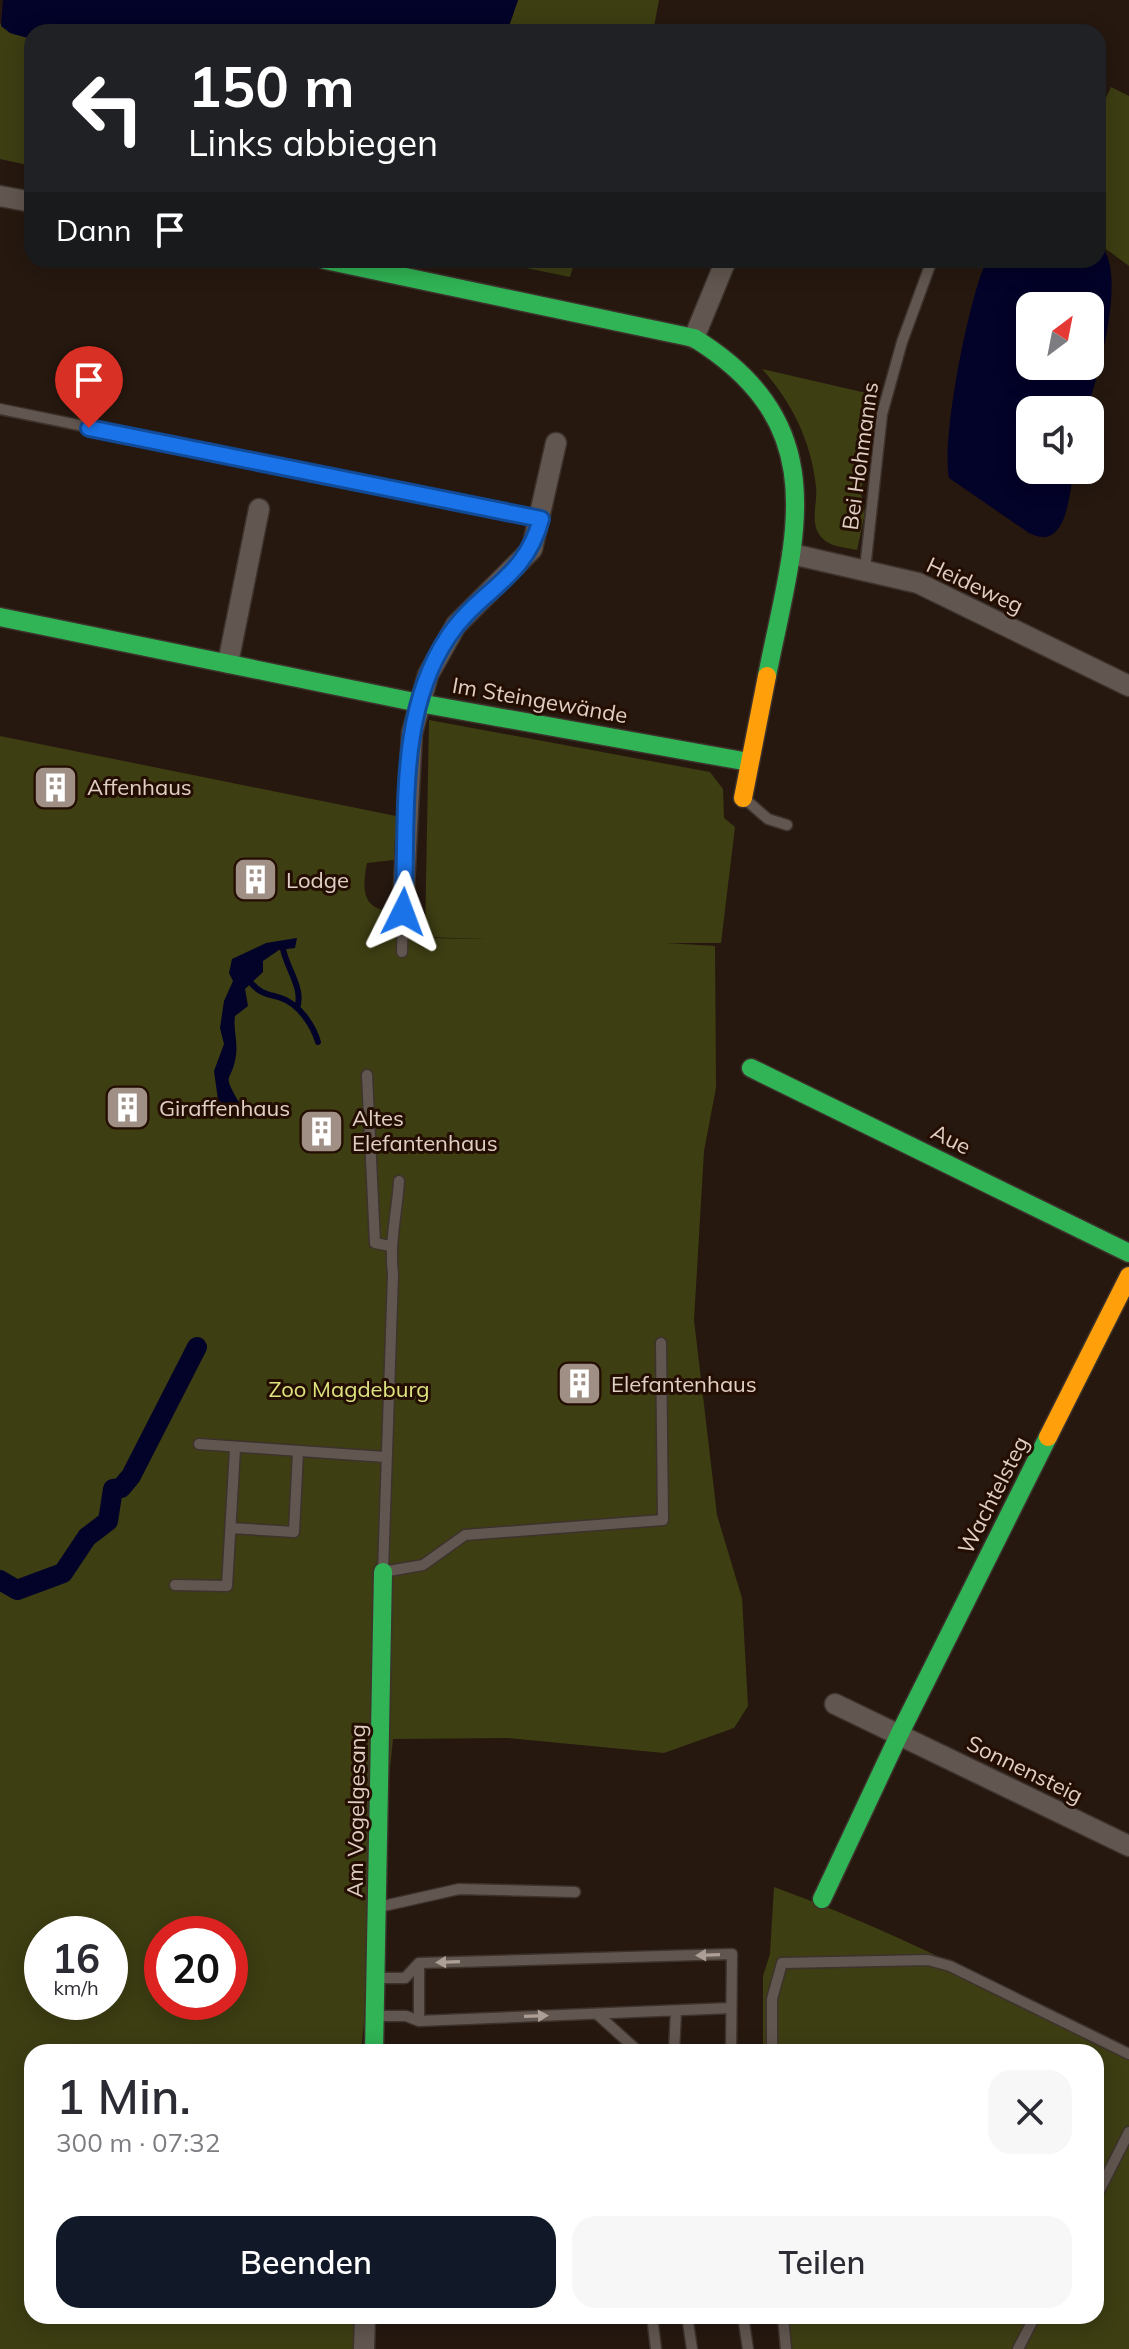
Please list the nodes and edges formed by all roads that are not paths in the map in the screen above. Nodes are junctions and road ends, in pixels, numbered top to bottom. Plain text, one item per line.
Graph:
1 (0, 196) edge
2 (24, 200) edge
3 (363, 268) edge
4 (723, 268) edge
5 (929, 268) edge
6 (694, 338) junction
7 (0, 409) edge
8 (556, 443) dead end
9 (259, 509) dead end
10 (541, 519) junction
11 (792, 554) junction
12 (865, 569) junction
13 (0, 617) edge
14 (228, 663) junction
15 (1129, 686) edge
16 (419, 703) junction
17 (749, 762) junction
18 (743, 798) joint
19 (787, 825) dead end
20 (404, 886) joint
21 (402, 952) dead end
22 (751, 1068) dead end
23 (367, 1075) dead end
24 (399, 1181) dead end
25 (390, 1246) junction
26 (1129, 1253) edge
27 (1129, 1276) edge
28 (661, 1343) dead end
29 (199, 1444) dead end
30 (235, 1449) junction
31 (298, 1452) junction
32 (385, 1457) junction
33 (231, 1528) junction
34 (383, 1572) junction
35 (175, 1585) dead end
36 (835, 1704) dead end
37 (899, 1735) junction
38 (1129, 1846) edge
39 (575, 1892) dead end
40 (822, 1899) dead end
41 (377, 1908) junction
42 (419, 1963) junction
43 (377, 1978) junction
44 (731, 2008) junction
45 (676, 2011) junction
46 (597, 2014) junction
47 (375, 2016) junction
48 (419, 2021) junction
49 (374, 2044) edge
50 (630, 2044) edge
51 (674, 2044) edge
52 (731, 2044) edge
53 (772, 2044) edge
54 (1129, 2054) edge
55 (1129, 2132) edge
56 (1104, 2181) edge
57 (365, 2324) edge
58 (653, 2324) edge
59 (688, 2324) edge
60 (744, 2324) edge
61 (784, 2324) edge
62 (1031, 2324) edge
63 (364, 2349) edge
64 (656, 2349) edge
65 (692, 2349) edge
66 (748, 2349) edge
67 (786, 2349) edge
68 (1018, 2349) edge

1 - 2 street
3 - 6 street
4 - 6 street
5 - 12 lane, Bei Hohmanns
6 - 11 street
7 - 10 lane
8 - 10 street
9 - 14 street
10 - 16 street
11 - 12 street, Heideweg
11 - 17 street
12 - 15 street, Heideweg
13 - 14 street, Im Steingewände
14 - 16 street, Im Steingewände
16 - 17 street, Im Steingewände
16 - 20 street
17 - 18 street
18 - 19 lane
20 - 21 lane
22 - 26 street, Aue
23 - 25 lane
24 - 25 lane
25 - 32 lane
27 - 37 street, Wachtelsteg
28 - 34 lane
29 - 30 lane
30 - 31 lane
30 - 33 lane
31 - 32 lane
31 - 33 lane
32 - 34 lane
33 - 35 lane
34 - 41 street, Am Vogelgesang
36 - 37 street, Sonnensteig
37 - 38 street, Sonnensteig
37 - 40 street
39 - 41 lane
41 - 43 street, Am Vogelgesang
42 - 43 lane
44 -> 42 lane
42 - 48 lane
43 - 47 street, Am Vogelgesang
44 - 45 lane
44 - 52 lane
45 - 46 lane
45 - 51 lane
48 -> 46 lane
46 - 50 lane
47 - 48 lane
47 - 49 street, Am Vogelgesang
53 - 54 lane
55 - 56 lane
57 - 63 street
58 - 64 lane
59 - 65 lane
60 - 66 lane
61 - 67 lane
62 - 68 lane

